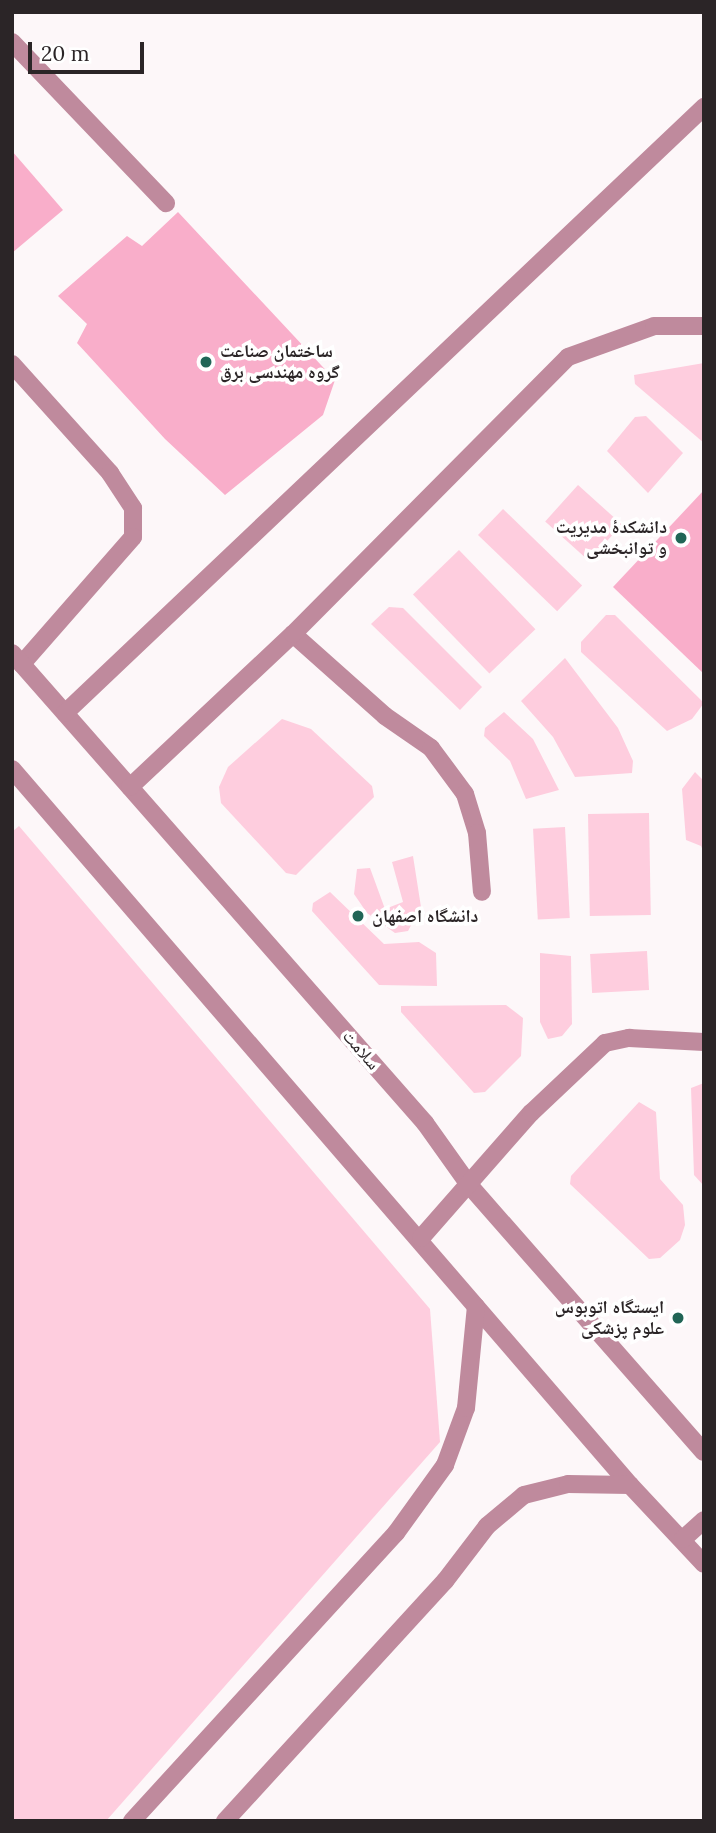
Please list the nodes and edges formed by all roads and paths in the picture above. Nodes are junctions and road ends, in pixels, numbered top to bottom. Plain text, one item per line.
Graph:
1 (12, 42) edge
2 (704, 107) edge
3 (166, 203) dead end
4 (704, 326) edge
5 (12, 364) edge
6 (293, 634) junction
7 (17, 659) edge
8 (65, 713) junction
9 (12, 769) edge
10 (130, 786) junction
11 (482, 892) dead end
12 (704, 1042) edge
13 (470, 1186) junction
14 (421, 1238) junction
15 (476, 1306) junction
16 (704, 1452) edge
17 (630, 1485) junction
18 (704, 1520) edge
19 (683, 1539) junction
20 (704, 1564) edge
21 (132, 1821) edge
22 (225, 1821) edge

1 - 3 street
2 - 8 street
4 - 6 street
5 - 7 street
6 - 10 street
6 - 11 street
7 - 8 street, سلامت
8 - 10 street, سلامت
9 - 14 street
10 - 13 street, سلامت
12 - 13 street
13 - 14 street
13 - 16 street, سلامت
14 - 15 street
15 - 17 street
15 - 21 street
17 - 19 street
17 - 22 street
18 - 19 street
19 - 20 street

